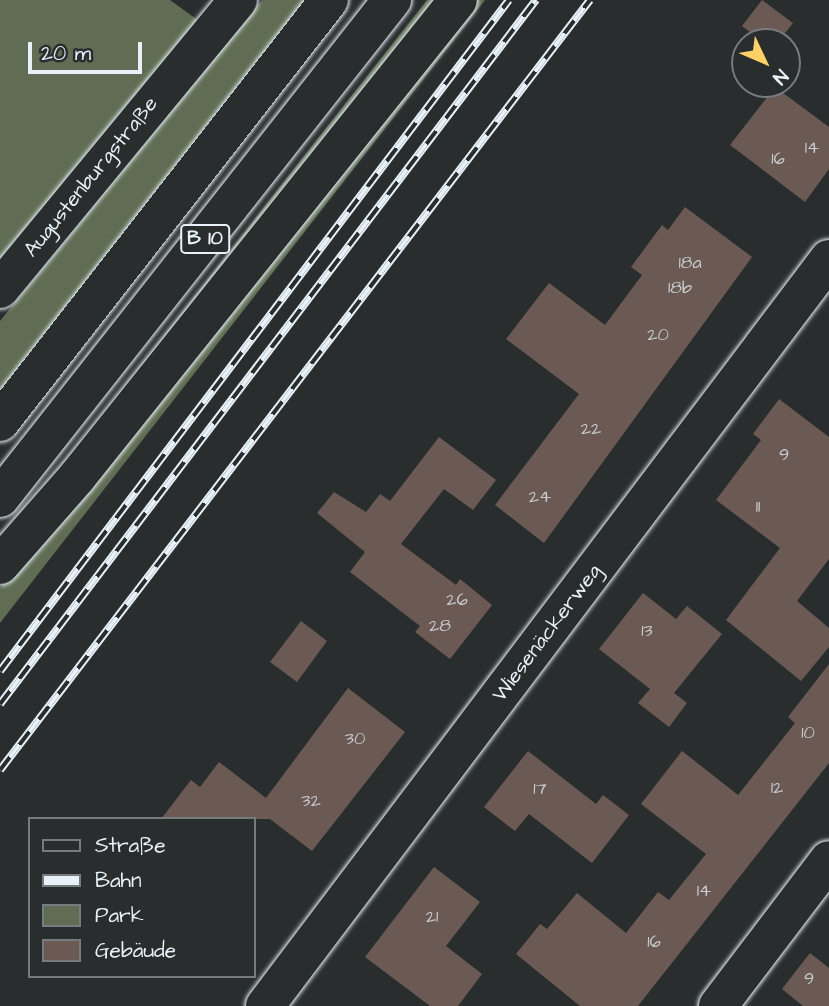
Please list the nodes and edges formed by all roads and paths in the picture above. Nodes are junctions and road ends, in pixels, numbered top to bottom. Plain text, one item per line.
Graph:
1 (238, 0) edge
2 (330, 0) edge
3 (392, 0) edge
4 (458, 0) edge
5 (829, 259) edge
6 (0, 289) edge
7 (0, 422) edge
8 (0, 498) edge
9 (0, 565) edge
10 (829, 860) edge
11 (265, 1006) edge
12 (718, 1006) edge

1 - 6 main road, Augustenburgstraße
2 - 7 main road
3 - 8 main road, B 10
4 - 9 main road
5 - 11 main road, Wiesenäckerweg
10 - 12 main road

